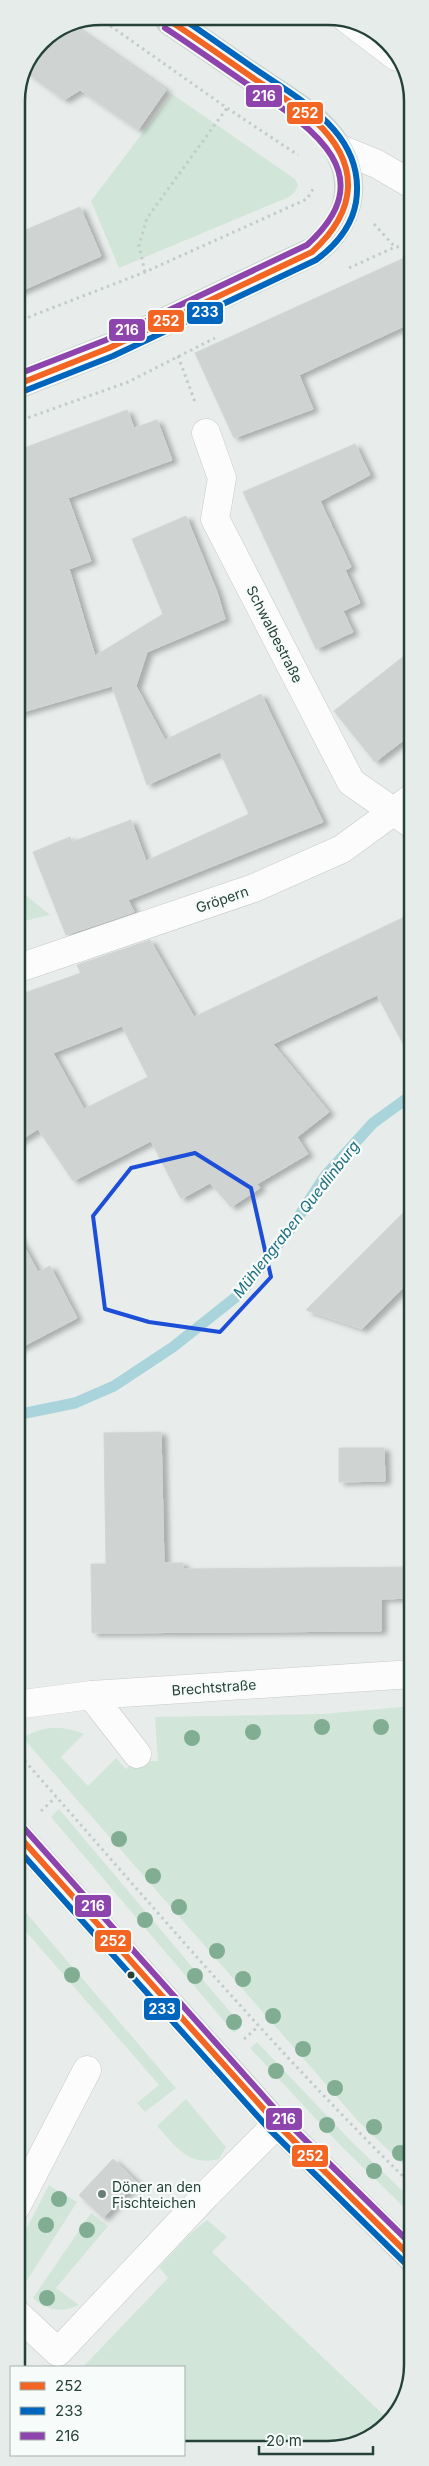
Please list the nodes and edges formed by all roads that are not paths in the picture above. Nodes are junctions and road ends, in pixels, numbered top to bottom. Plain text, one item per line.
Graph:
1 (176, 25) edge
2 (338, 148) junction
3 (404, 180) edge
4 (25, 381) edge
5 (206, 432) dead end
6 (404, 809) edge
7 (404, 813) edge
8 (25, 966) edge
9 (404, 1675) edge
10 (91, 1695) junction
11 (25, 1704) edge
12 (137, 1754) dead end
13 (25, 1843) edge
14 (88, 2070) dead end
15 (277, 2124) junction
16 (25, 2190) edge
17 (404, 2250) edge
18 (25, 2321) edge

1 - 2 main road
2 - 3 street
2 - 4 main road
5 - 6 street, Schwalbestraße
7 - 8 street, Gröpern
9 - 10 street, Brechtstraße
10 - 11 street, Brechtstraße
10 - 12 street
13 - 15 main road
14 - 16 street
15 - 17 main road
15 - 18 street

